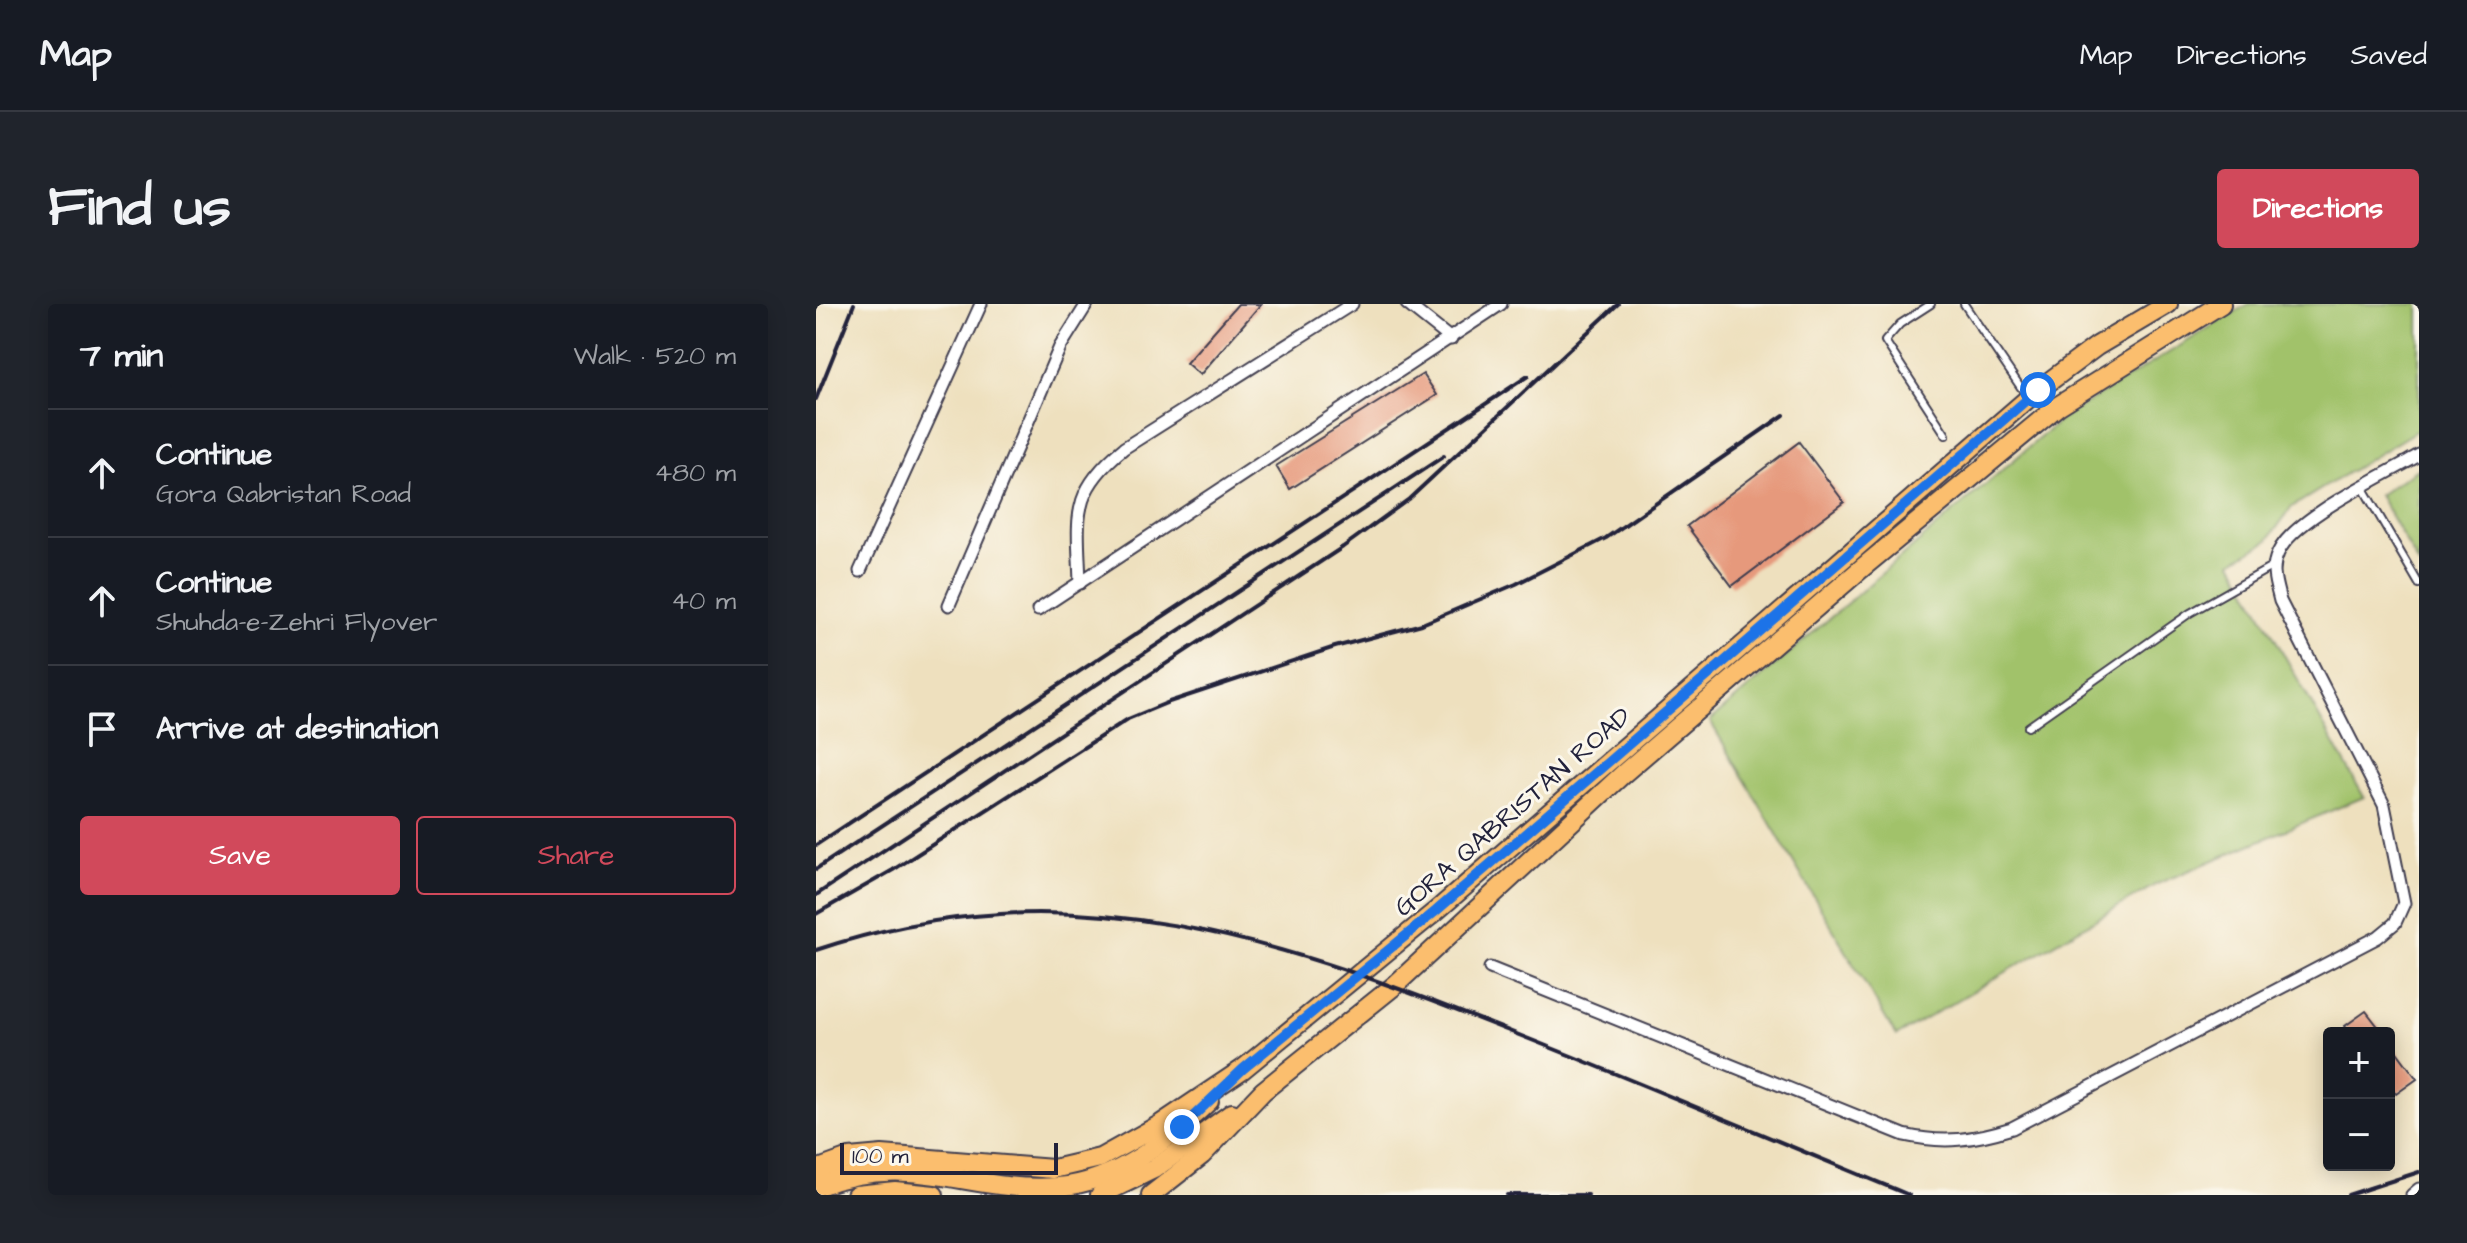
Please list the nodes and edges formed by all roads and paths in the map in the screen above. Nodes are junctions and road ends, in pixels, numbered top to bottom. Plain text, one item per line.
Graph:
1 (981, 304) edge
2 (1087, 304) edge
3 (1352, 304) edge
4 (1407, 304) edge
5 (1501, 304) edge
6 (1931, 304) edge
7 (1964, 304) edge
8 (2168, 304) edge
9 (2221, 304) edge
10 (2144, 310) edge
11 (1451, 339) junction
12 (2029, 398) junction
13 (1946, 435) dead end
14 (2419, 455) edge
15 (2363, 488) junction
16 (2275, 565) junction
17 (860, 571) dead end
18 (1080, 583) junction
19 (2419, 584) edge
20 (949, 605) dead end
21 (1038, 610) dead end
22 (2028, 727) dead end
23 (1490, 968) dead end
24 (1243, 1069) junction
25 (1263, 1091) junction
26 (1189, 1132) junction
27 (816, 1170) edge
28 (816, 1187) edge
29 (2419, 1189) edge
30 (856, 1195) edge
31 (934, 1195) edge
32 (1100, 1195) edge
33 (1151, 1195) edge
34 (2412, 1195) edge

1 - 17 street
2 - 20 street
3 - 18 street
4 - 11 street
5 - 11 street
6 - 13 lane
7 - 12 lane
8 - 10 main road, GORA QABRISTAN ROAD
9 - 25 main road, GORA QABRISTAN ROAD
10 - 12 main road, GORA QABRISTAN ROAD
11 - 18 street
12 - 24 main road, GORA QABRISTAN ROAD
14 - 15 street
15 - 16 street
15 - 19 lane
16 - 22 lane
16 - 23 street
18 - 21 street
24 - 26 main road
24 - 27 main road, GORA QABRISTAN ROAD
25 - 26 main road
25 - 33 main road, GORA QABRISTAN ROAD
26 - 28 main road
26 - 32 main road
29 - 34 street
30 - 31 main road

